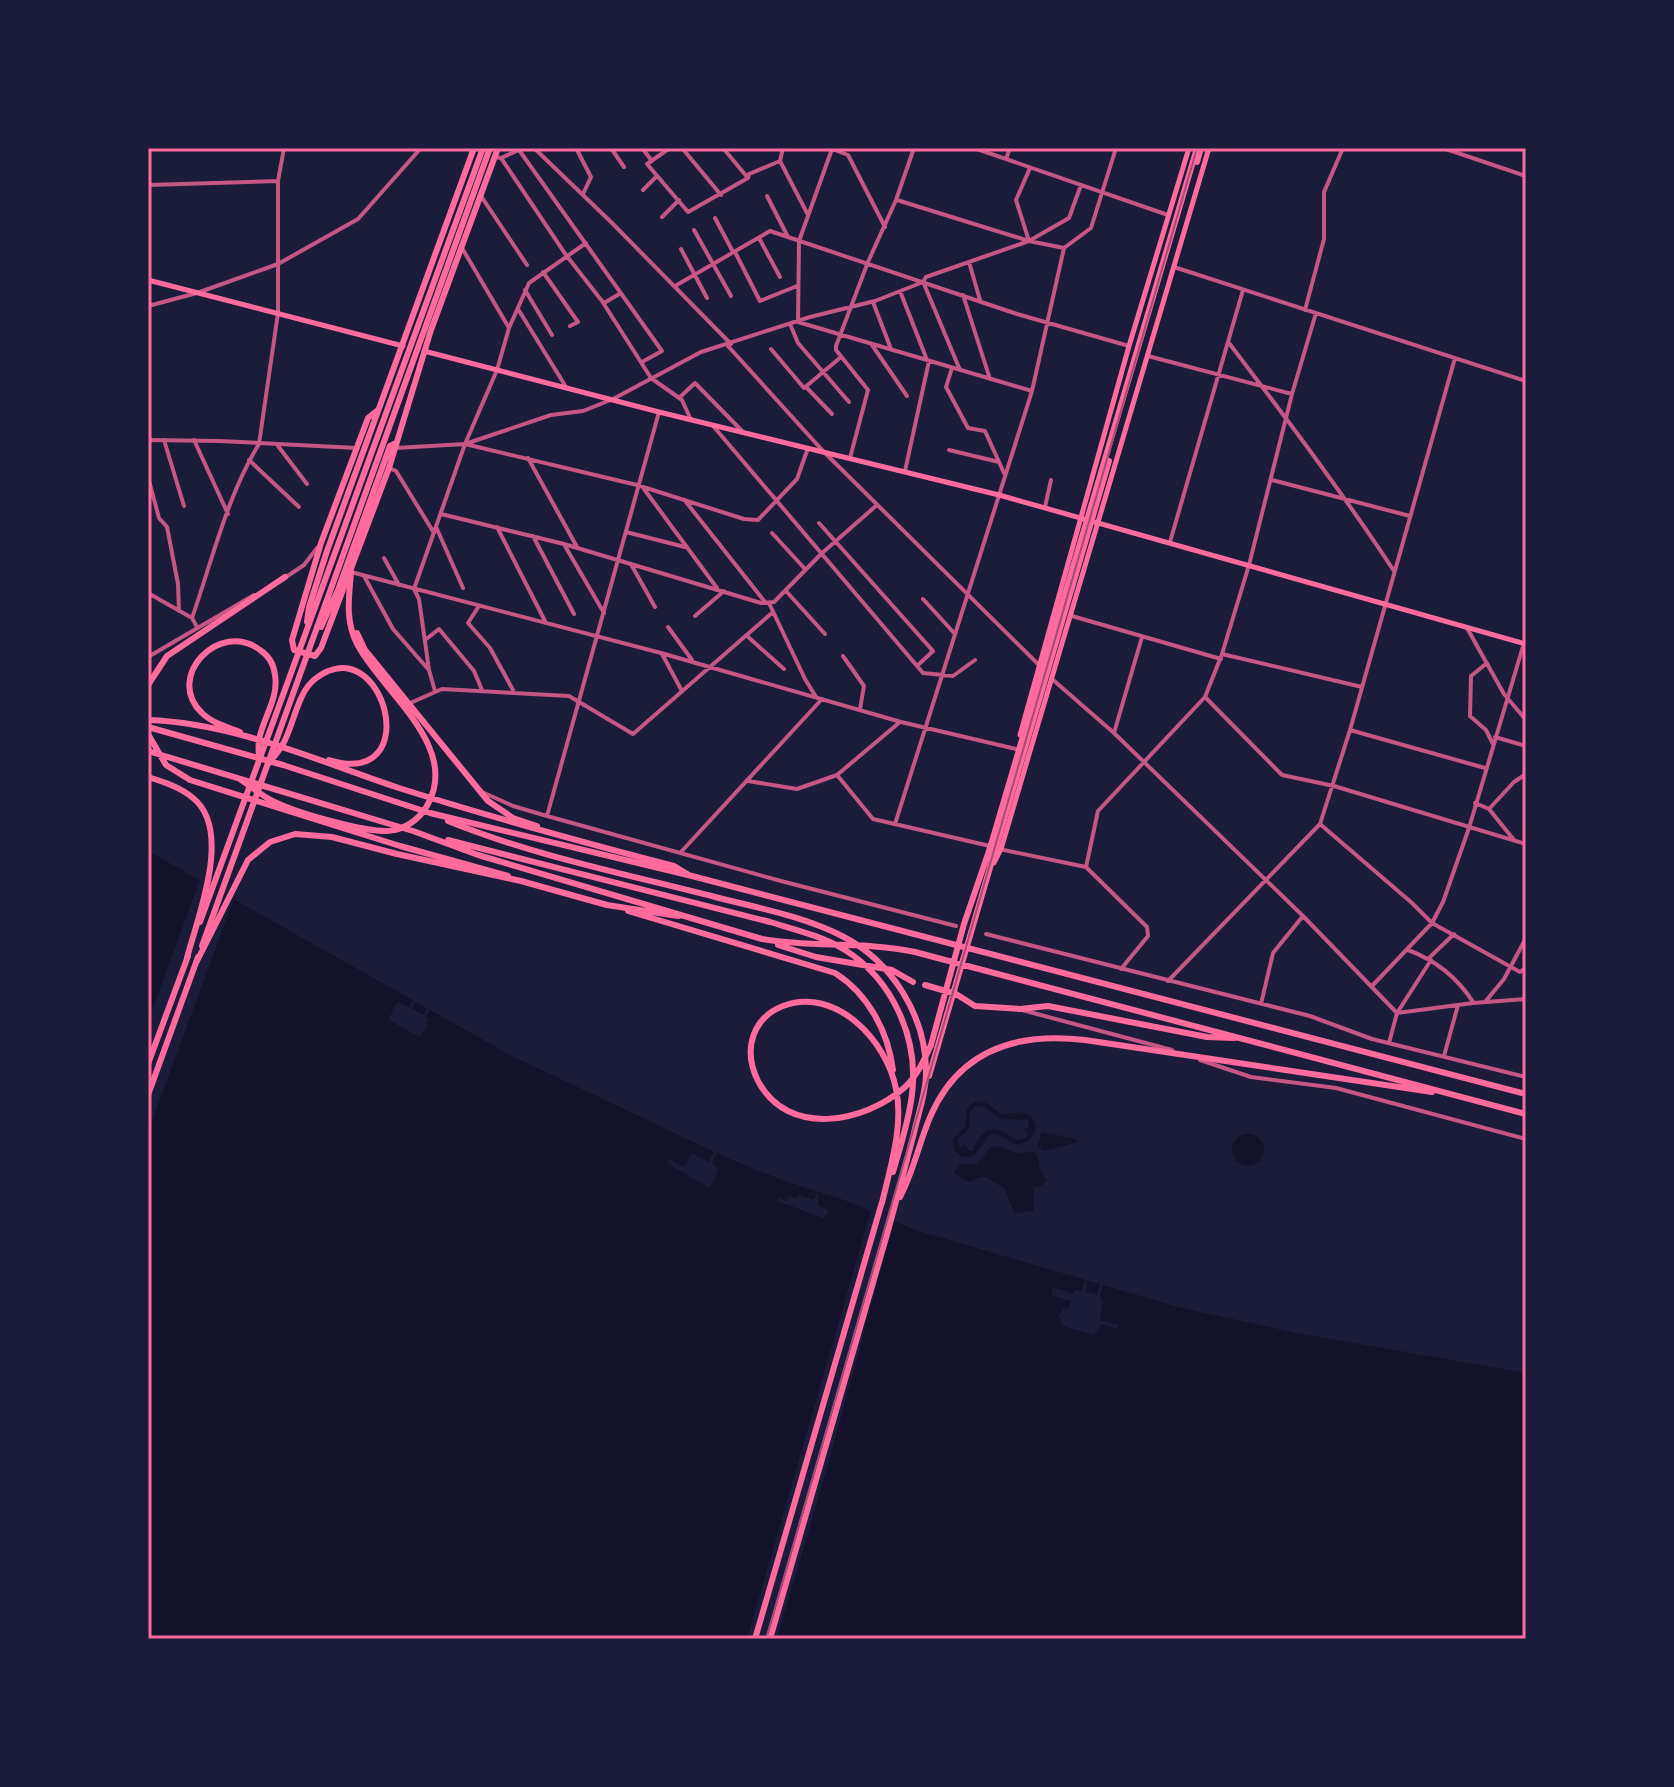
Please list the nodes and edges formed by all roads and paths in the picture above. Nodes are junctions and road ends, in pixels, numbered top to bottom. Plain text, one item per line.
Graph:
1 (284, 148) edge
2 (420, 148) edge
3 (474, 148) edge
4 (483, 148) edge
5 (490, 148) edge
6 (498, 148) edge
7 (534, 148) edge
8 (576, 148) edge
9 (611, 148) edge
10 (642, 148) edge
11 (670, 148) edge
12 (682, 148) edge
13 (723, 148) edge
14 (783, 148) edge
15 (914, 148) edge
16 (974, 148) edge
17 (1010, 148) edge
18 (1108, 148) edge
19 (1189, 148) edge
20 (1199, 148) edge
21 (1209, 148) edge
22 (1343, 148) edge
23 (1443, 148) edge
24 (832, 149) edge
25 (1115, 149) edge
26 (498, 158) junction
27 (1006, 159) junction
28 (652, 161) junction
29 (780, 161) junction
30 (624, 167) dead end
31 (1030, 167) junction
32 (657, 176) junction
33 (1526, 176) edge
34 (748, 178) junction
35 (278, 181) junction
36 (148, 185) edge
37 (1081, 185) junction
38 (643, 190) dead end
39 (1102, 192) junction
40 (583, 194) junction
41 (721, 195) junction
42 (481, 196) junction
43 (767, 196) dead end
44 (679, 200) junction
45 (896, 200) junction
46 (807, 213) junction
47 (1168, 215) junction
48 (662, 217) dead end
49 (715, 218) dead end
50 (885, 227) junction
51 (694, 230) dead end
52 (788, 237) junction
53 (759, 238) junction
54 (799, 241) junction
55 (1029, 241) junction
56 (586, 243) junction
57 (462, 247) junction
58 (1064, 248) junction
59 (681, 249) dead end
60 (734, 252) junction
61 (566, 255) junction
62 (868, 262) junction
63 (969, 262) junction
64 (278, 264) junction
65 (713, 264) junction
66 (527, 265) dead end
67 (1174, 267) junction
68 (543, 272) junction
69 (694, 275) junction
70 (780, 277) dead end
71 (148, 280) edge
72 (923, 282) junction
73 (675, 286) junction
74 (797, 286) junction
75 (525, 290) junction
76 (1243, 290) junction
77 (900, 291) junction
78 (197, 293) junction
79 (621, 293) junction
80 (963, 295) junction
81 (731, 296) dead end
82 (707, 298) dead end
83 (980, 300) junction
84 (873, 302) junction
85 (604, 303) junction
86 (148, 306) edge
87 (852, 308) junction
88 (518, 309) junction
89 (1305, 310) junction
90 (278, 313) junction
91 (1316, 313) junction
92 (798, 322) junction
93 (1047, 323) junction
94 (790, 324) junction
95 (570, 326) dead end
96 (509, 328) junction
97 (552, 335) dead end
98 (842, 335) junction
99 (870, 343) junction
100 (1229, 343) junction
101 (729, 345) junction
102 (402, 346) junction
103 (1129, 346) junction
104 (771, 349) dead end
105 (891, 349) junction
106 (427, 351) junction
107 (1148, 356) junction
108 (841, 357) junction
109 (1455, 358) junction
110 (928, 360) junction
111 (641, 362) junction
112 (952, 368) junction
113 (497, 370) junction
114 (960, 370) junction
115 (824, 371) junction
116 (1219, 375) junction
117 (651, 378) junction
118 (990, 379) junction
119 (1526, 381) edge
120 (805, 386) junction
121 (566, 387) junction
122 (1263, 387) junction
123 (1032, 391) junction
124 (1292, 394) junction
125 (907, 396) dead end
126 (679, 398) junction
127 (613, 399) junction
128 (849, 402) dead end
129 (378, 410) junction
130 (659, 412) junction
131 (832, 414) dead end
132 (691, 420) junction
133 (1286, 422) junction
134 (713, 425) junction
135 (743, 432) junction
136 (148, 440) edge
137 (164, 440) junction
138 (194, 440) junction
139 (259, 444) junction
140 (465, 444) junction
141 (278, 446) junction
142 (396, 446) junction
143 (357, 448) junction
144 (808, 448) junction
145 (949, 450) dead end
146 (823, 451) junction
147 (528, 458) junction
148 (850, 458) junction
149 (249, 460) junction
150 (999, 462) junction
151 (386, 467) junction
152 (905, 471) junction
153 (1005, 475) junction
154 (148, 477) edge
155 (1051, 480) dead end
156 (1272, 480) junction
157 (307, 484) dead end
158 (640, 486) junction
159 (999, 495) junction
160 (685, 500) junction
161 (778, 500) junction
162 (1347, 500) junction
163 (877, 505) junction
164 (184, 506) dead end
165 (299, 507) dead end
166 (1045, 507) junction
167 (441, 514) junction
168 (228, 515) junction
169 (1410, 516) junction
170 (1083, 517) junction
171 (1099, 522) junction
172 (819, 523) dead end
173 (497, 527) junction
174 (435, 530) junction
175 (626, 532) junction
176 (772, 533) dead end
177 (533, 536) junction
178 (835, 542) junction
179 (1170, 542) junction
180 (321, 543) junction
181 (564, 544) junction
182 (577, 548) junction
183 (687, 548) junction
184 (821, 554) junction
185 (384, 558) dead end
186 (618, 560) junction
187 (1249, 565) junction
188 (632, 566) junction
189 (805, 569) junction
190 (1394, 571) junction
191 (351, 572) junction
192 (364, 576) junction
193 (285, 577) junction
194 (399, 585) junction
195 (463, 588) dead end
196 (414, 589) junction
197 (721, 590) junction
198 (786, 591) junction
199 (148, 593) edge
200 (968, 595) junction
201 (923, 599) dead end
202 (770, 603) junction
203 (1385, 604) junction
204 (479, 606) junction
205 (655, 607) dead end
206 (179, 611) junction
207 (349, 612) junction
208 (773, 612) junction
209 (604, 613) junction
210 (574, 614) dead end
211 (695, 616) dead end
212 (1072, 616) junction
213 (192, 618) junction
214 (546, 622) junction
215 (197, 627) junction
216 (668, 627) dead end
217 (1467, 627) junction
218 (306, 629) junction
219 (316, 633) junction
220 (825, 634) dead end
221 (955, 634) junction
222 (597, 636) junction
223 (747, 636) junction
224 (1142, 637) junction
225 (425, 640) junction
226 (1525, 644) edge
227 (661, 653) junction
228 (843, 656) dead end
229 (1221, 656) junction
230 (148, 657) edge
231 (975, 660) dead end
232 (693, 662) junction
233 (1487, 663) junction
234 (917, 666) junction
235 (1040, 666) junction
236 (712, 667) junction
237 (784, 669) dead end
238 (429, 670) junction
239 (942, 677) junction
240 (1052, 679) junction
241 (148, 685) edge
242 (1362, 687) junction
243 (482, 690) junction
244 (435, 691) junction
245 (682, 691) junction
246 (514, 692) junction
247 (1205, 697) junction
248 (1507, 697) junction
249 (820, 698) junction
250 (578, 700) junction
251 (408, 704) junction
252 (860, 709) junction
253 (148, 720) edge
254 (1526, 720) edge
255 (901, 722) junction
256 (148, 727) edge
257 (927, 727) junction
258 (1350, 730) junction
259 (1114, 733) junction
260 (148, 734) edge
261 (246, 736) junction
262 (1495, 737) junction
263 (1493, 744) junction
264 (1526, 746) edge
265 (1016, 749) junction
266 (148, 751) edge
267 (315, 758) junction
268 (259, 761) junction
269 (1143, 763) junction
270 (268, 764) junction
271 (1485, 768) junction
272 (1526, 774) edge
273 (837, 775) junction
274 (234, 776) junction
275 (148, 777) edge
276 (748, 781) junction
277 (1334, 786) junction
278 (482, 792) junction
279 (1475, 803) junction
280 (1489, 809) junction
281 (430, 813) junction
282 (547, 816) junction
283 (895, 824) junction
284 (1320, 824) junction
285 (1469, 828) junction
286 (413, 831) junction
287 (571, 837) junction
288 (1515, 842) junction
289 (1526, 844) edge
290 (989, 846) junction
291 (1001, 849) junction
292 (681, 852) junction
293 (1086, 867) junction
294 (692, 876) junction
295 (1265, 879) junction
296 (521, 881) junction
297 (607, 905) junction
298 (1303, 916) junction
299 (693, 919) junction
300 (1432, 923) junction
301 (956, 926) dead end
302 (986, 933) dead end
303 (744, 934) junction
304 (1454, 934) junction
305 (1526, 938) edge
306 (1408, 950) junction
307 (187, 958) junction
308 (1430, 959) junction
309 (197, 961) junction
310 (1510, 967) junction
311 (1526, 968) edge
312 (1121, 969) junction
313 (1168, 981) junction
314 (913, 982) dead end
315 (925, 985) dead end
316 (1371, 987) junction
317 (1526, 999) edge
318 (1485, 1002) junction
319 (1473, 1003) junction
320 (1261, 1004) junction
321 (1458, 1005) junction
322 (1020, 1009) junction
323 (1397, 1013) junction
324 (1246, 1039) junction
325 (1389, 1043) junction
326 (1444, 1056) junction
327 (148, 1064) edge
328 (1526, 1077) edge
329 (894, 1081) junction
330 (1526, 1094) edge
331 (148, 1095) edge
332 (1459, 1096) junction
333 (918, 1114) junction
334 (1526, 1114) edge
335 (1526, 1139) edge
336 (882, 1203) junction
337 (894, 1210) junction
338 (755, 1639) edge
339 (770, 1639) edge

1 - 35 street
2 - 64 street
3 - 102 main road
4 - 218 main road
5 - 219 main road
6 - 26 main road
7 - 40 street
8 - 40 street
9 - 30 street
10 - 28 street
11 - 28 street
12 - 41 street
13 - 34 street
14 - 29 street
15 - 45 street
16 - 27 street
17 - 27 street
18 - 25 street
19 - 47 main road
20 - 329 main road
20 - 333 main road
21 - 67 main road
22 - 89 street
23 - 33 street
24 - 46 street
24 - 50 street
25 - 39 street
26 - 42 main road
26 - 56 street
26 - 61 street
27 - 31 street
28 - 32 street
29 - 34 street
29 - 46 street
31 - 37 street
31 - 55 street
32 - 38 street
32 - 44 street
34 - 41 street
35 - 36 street
35 - 64 street
37 - 39 street
37 - 55 street
39 - 47 street
39 - 58 street
40 - 73 street
41 - 44 street
42 - 57 main road
42 - 66 street
43 - 52 street
44 - 48 street
45 - 50 street
45 - 55 street
46 - 54 street
47 - 103 main road
49 - 60 street
50 - 62 street
51 - 65 street
52 - 53 street
52 - 54 street
53 - 60 street
53 - 70 street
54 - 62 street
54 - 74 street
55 - 58 street
55 - 63 street
56 - 61 street
56 - 79 street
57 - 96 street
57 - 106 main road
58 - 93 street
59 - 69 street
60 - 65 street
60 - 74 street
61 - 68 street
61 - 85 street
62 - 72 street
62 - 87 street
63 - 72 street
63 - 83 street
64 - 78 street
64 - 90 street
65 - 69 street
65 - 81 street
67 - 76 street
67 - 107 main road
68 - 75 street
68 - 95 street
69 - 73 street
69 - 82 street
71 - 78 main road
72 - 77 street
72 - 80 street
72 - 114 street
73 - 101 street
74 - 92 street
75 - 88 street
75 - 97 street
76 - 89 street
76 - 100 street
77 - 84 street
77 - 110 street
78 - 86 street
78 - 90 main road
79 - 85 street
79 - 111 street
80 - 83 street
80 - 118 street
83 - 93 street
84 - 87 street
84 - 105 street
85 - 111 street
87 - 92 street
87 - 98 street
88 - 96 street
88 - 121 street
89 - 91 street
90 - 102 main road
90 - 139 street
91 - 109 street
91 - 124 street
92 - 94 street
92 - 98 street
93 - 103 street
93 - 123 street
94 - 101 street
94 - 115 street
96 - 113 street
98 - 99 street
98 - 108 street
99 - 105 street
99 - 125 street
100 - 116 street
100 - 122 street
101 - 117 street
101 - 146 street
102 - 106 main road
102 - 129 main road
103 - 170 main road
104 - 120 street
105 - 110 street
106 - 113 main road
106 - 142 main road
107 - 116 street
107 - 171 main road
108 - 115 street
108 - 148 street
109 - 119 street
109 - 169 street
110 - 112 street
110 - 152 street
111 - 117 street
112 - 114 street
112 - 150 street
113 - 121 main road
113 - 140 street
114 - 118 street
115 - 120 street
115 - 128 street
116 - 122 street
116 - 179 street
117 - 126 street
117 - 127 street
118 - 123 street
120 - 131 street
121 - 127 main road
122 - 124 street
122 - 133 street
123 - 153 street
124 - 133 street
126 - 132 street
126 - 135 street
127 - 130 main road
127 - 140 street
129 - 143 main road
129 - 218 main road
130 - 132 main road
130 - 158 street
132 - 134 main road
133 - 156 street
133 - 162 street
134 - 135 main road
134 - 161 street
135 - 144 main road
136 - 137 street
137 - 138 street
137 - 164 street
138 - 139 street
138 - 168 street
139 - 141 street
139 - 149 street
140 - 142 street
140 - 147 street
140 - 167 street
141 - 143 street
141 - 157 street
142 - 151 main road
143 - 180 main road
144 - 146 main road
144 - 161 street
145 - 150 street
146 - 148 main road
146 - 163 street
147 - 158 street
147 - 182 street
148 - 152 main road
149 - 165 street
149 - 168 street
150 - 153 street
151 - 174 street
151 - 191 main road
151 - 219 main road
152 - 159 main road
153 - 159 street
154 - 206 street
155 - 166 street
156 - 162 street
156 - 187 street
158 - 160 street
158 - 175 street
158 - 183 street
159 - 166 main road
159 - 200 street
160 - 161 street
160 - 202 street
161 - 184 street
162 - 169 street
162 - 190 street
163 - 178 street
163 - 200 street
166 - 170 main road
167 - 173 street
167 - 174 street
168 - 213 street
169 - 190 street
170 - 171 main road
170 - 235 main road
171 - 179 main road
171 - 212 main road
172 - 178 street
173 - 177 street
173 - 214 street
174 - 195 street
174 - 196 street
175 - 183 street
175 - 186 street
176 - 189 street
177 - 181 street
177 - 210 street
178 - 184 street
178 - 234 street
179 - 187 main road
180 - 191 main road
180 - 193 street
181 - 182 street
181 - 209 street
182 - 186 street
183 - 197 street
184 - 189 street
184 - 234 street
185 - 194 street
186 - 188 street
186 - 209 street
187 - 203 main road
187 - 229 street
188 - 197 street
188 - 205 street
189 - 198 street
190 - 203 street
191 - 192 street
191 - 207 main road
192 - 194 street
192 - 238 street
193 - 215 street
193 - 241 main road
194 - 196 street
196 - 204 street
196 - 225 street
197 - 202 street
197 - 211 street
198 - 202 street
198 - 220 street
199 - 206 street
200 - 221 street
200 - 235 street
201 - 221 street
202 - 208 street
203 - 217 main road
203 - 242 street
204 - 214 street
204 - 246 street
206 - 213 street
207 - 251 main road
207 - 274 main road
208 - 223 street
208 - 249 street
209 - 222 street
212 - 224 street
212 - 240 main road
213 - 215 street
214 - 222 street
215 - 230 street
216 - 232 street
217 - 226 main road
217 - 233 street
218 - 268 main road
219 - 270 main road
221 - 239 street
222 - 227 street
222 - 250 street
223 - 236 street
223 - 237 street
224 - 229 street
224 - 259 street
225 - 238 street
225 - 243 street
226 - 248 street
227 - 232 street
227 - 245 street
228 - 252 street
229 - 242 street
229 - 247 street
231 - 239 street
232 - 236 street
233 - 248 street
233 - 263 street
234 - 239 street
235 - 265 main road
236 - 245 street
236 - 249 street
238 - 244 street
239 - 257 street
240 - 259 street
240 - 291 main road
242 - 258 street
243 - 244 street
243 - 246 street
244 - 251 street
245 - 250 street
246 - 250 street
247 - 269 street
247 - 277 street
248 - 254 street
248 - 262 street
249 - 252 street
249 - 276 street
250 - 282 street
251 - 278 main road
252 - 255 street
253 - 261 main road
255 - 257 street
255 - 273 street
256 - 281 main road
257 - 265 street
257 - 283 street
258 - 271 street
258 - 277 street
259 - 269 street
260 - 296 main road
261 - 267 main road
261 - 268 main road
262 - 263 street
262 - 264 street
263 - 271 street
265 - 290 main road
266 - 274 main road
267 - 270 main road
267 - 287 main road
268 - 307 main road
269 - 293 street
269 - 295 street
270 - 309 main road
271 - 279 street
272 - 280 street
273 - 276 street
273 - 283 street
274 - 286 main road
275 - 307 main road
276 - 292 street
277 - 284 street
277 - 285 street
278 - 282 street
278 - 287 main road
279 - 280 street
279 - 285 street
280 - 288 street
281 - 294 main road
281 - 333 main road
282 - 292 street
283 - 290 street
284 - 295 street
284 - 300 street
285 - 288 street
285 - 300 street
286 - 299 main road
286 - 336 main road
287 - 294 main road
288 - 289 street
290 - 291 street
290 - 291 main road
291 - 293 street
292 - 301 street
293 - 312 street
294 - 330 main road
295 - 298 street
295 - 313 street
296 - 297 main road
296 - 309 main road
297 - 299 main road
297 - 329 main road
298 - 316 street
298 - 320 street
299 - 303 main road
300 - 304 street
300 - 306 street
302 - 312 street
303 - 314 main road
303 - 324 main road
304 - 308 street
304 - 310 street
305 - 310 street
306 - 308 street
306 - 316 street
307 - 327 main road
308 - 319 street
308 - 323 street
309 - 331 main road
310 - 311 street
310 - 318 street
312 - 313 street
313 - 320 street
315 - 322 main road
316 - 323 street
317 - 318 street
318 - 319 street
319 - 321 street
320 - 325 street
321 - 323 street
321 - 326 street
322 - 324 main road
322 - 335 street
323 - 325 street
324 - 332 main road
325 - 326 street
326 - 328 street
329 - 336 main road
332 - 334 main road
332 - 337 main road
333 - 337 main road
336 - 338 main road
337 - 339 main road

